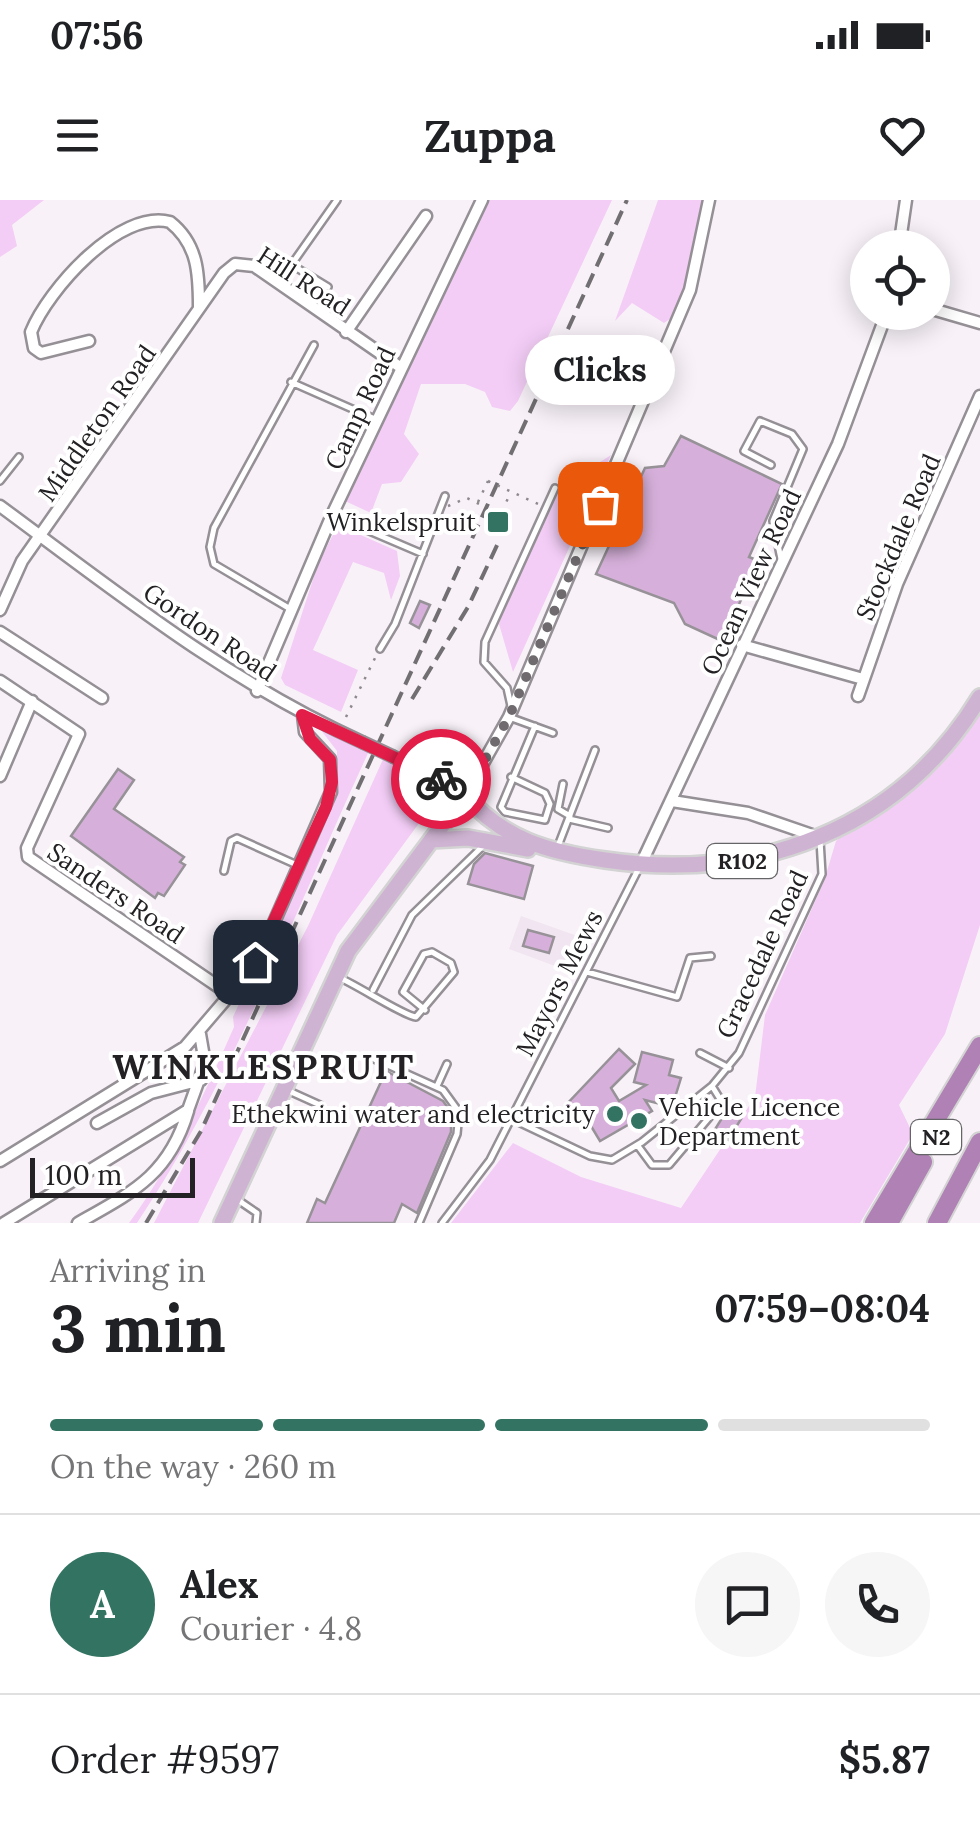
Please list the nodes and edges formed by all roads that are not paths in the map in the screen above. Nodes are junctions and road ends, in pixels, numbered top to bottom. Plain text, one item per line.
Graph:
1 (338, 200) edge
2 (482, 200) edge
3 (709, 200) edge
4 (906, 200) edge
5 (426, 216) dead end
6 (902, 230) edge
7 (235, 264) joint
8 (292, 265) junction
9 (279, 284) junction
10 (328, 288) dead end
11 (199, 310) junction
12 (950, 314) edge
13 (980, 323) edge
14 (881, 330) edge
15 (346, 332) junction
16 (89, 341) dead end
17 (314, 345) dead end
18 (400, 367) junction
19 (291, 382) junction
20 (980, 396) edge
21 (377, 420) junction
22 (20, 457) dead end
23 (771, 465) dead end
24 (0, 481) edge
25 (555, 488) dead end
26 (445, 496) dead end
27 (0, 506) edge
28 (332, 515) junction
29 (41, 539) junction
30 (423, 554) junction
31 (782, 561) junction
32 (0, 610) edge
33 (292, 610) junction
34 (0, 632) edge
35 (742, 645) junction
36 (380, 648) road end
37 (863, 680) junction
38 (0, 681) edge
39 (257, 691) junction
40 (858, 696) dead end
41 (102, 698) dead end
42 (980, 698) edge
43 (32, 701) junction
44 (302, 715) junction
45 (509, 717) junction
46 (535, 726) junction
47 (553, 733) dead end
48 (595, 750) dead end
49 (0, 776) edge
50 (511, 777) junction
51 (563, 784) dead end
52 (465, 795) junction
53 (672, 802) junction
54 (570, 818) junction
55 (608, 828) dead end
56 (819, 837) junction
57 (431, 840) junction
58 (500, 844) junction
59 (553, 853) junction
60 (641, 865) junction
61 (300, 866) junction
62 (224, 871) dead end
63 (710, 956) dead end
64 (587, 972) junction
65 (336, 976) junction
66 (372, 991) junction
67 (232, 996) junction
68 (425, 1010) junction
69 (200, 1034) junction
70 (980, 1048) edge
71 (700, 1053) dead end
72 (374, 1059) dead end
73 (447, 1064) dead end
74 (729, 1068) junction
75 (201, 1080) junction
76 (437, 1086) junction
77 (712, 1086) junction
78 (286, 1089) junction
79 (320, 1105) dead end
80 (188, 1110) junction
81 (512, 1119) junction
82 (97, 1122) dead end
83 (980, 1142) edge
84 (637, 1145) junction
85 (0, 1161) edge
86 (235, 1198) junction
87 (4, 1223) edge
88 (78, 1223) edge
89 (222, 1223) edge
90 (256, 1223) edge
91 (419, 1223) edge
92 (442, 1223) edge
93 (874, 1223) edge
94 (890, 1223) edge
95 (936, 1223) edge

1 - 8 lane
2 - 18 street, Camp Road
3 - 45 street
4 - 6 street
5 - 15 street
7 - 9 street, Hill Road
7 - 11 street, Middleton Road
8 - 9 lane
8 - 10 lane
9 - 15 street, Hill Road
11 - 16 street
11 - 29 street, Middleton Road
12 - 13 street
14 - 31 street, Ocean View Road
15 - 18 street, Hill Road
17 - 19 lane
18 - 21 street, Camp Road
19 - 21 lane
19 - 33 lane
20 - 37 street, Stockdale Road
21 - 28 street, Camp Road
22 - 24 lane
23 - 31 lane
25 - 45 lane
26 - 30 lane
27 - 29 street, Gordon Road
28 - 30 lane
28 - 33 street, Camp Road
29 - 32 street, Middleton Road
29 - 39 street, Gordon Road
30 - 36 lane
31 - 35 street, Ocean View Road
33 - 39 street, Camp Road
34 - 41 street
35 - 37 street
35 - 53 street, Ocean View Road
37 - 40 street, Stockdale Road
38 - 43 street
39 - 44 street, Gordon Road
42 - 56 main road, R102
43 - 49 street
43 - 67 street, Sanders Road
44 - 52 street, Gordon Road, bridge
44 - 61 street
45 - 46 lane
45 - 52 street
46 - 47 lane
46 - 50 lane
48 - 54 lane
50 - 50 lane
51 - 54 lane
52 - 57 main road
52 - 59 main road, R102
53 - 56 street
53 - 60 street, Ocean View Road
54 - 55 lane
54 - 59 lane
56 - 60 main road, R102
56 - 74 lane, Gracedale Road
57 - 58 main road
57 - 65 main road
58 - 59 main road
58 - 66 lane
59 - 60 main road, R102
60 - 64 lane, Mayors Mews
61 - 62 lane
61 - 67 street
63 - 64 lane
64 - 81 lane, Mayors Mews
65 - 66 lane
65 - 78 main road
66 - 68 lane
67 - 69 street
68 - 68 lane
69 - 75 street
69 - 85 street
70 - 93 highway
70 - 94 highway, N2
71 - 74 lane
72 - 76 lane
73 - 76 lane
74 - 77 lane, Gracedale Road
75 - 80 street
75 - 82 street
76 - 91 lane
77 - 84 lane, Gracedale Road
77 - 84 lane
78 - 79 lane
78 - 86 main road
80 - 87 street
80 - 88 street
81 - 84 lane, Gracedale Road
81 - 92 lane, Mayors Mews
83 - 95 highway, N2
86 - 89 main road
86 - 90 lane

